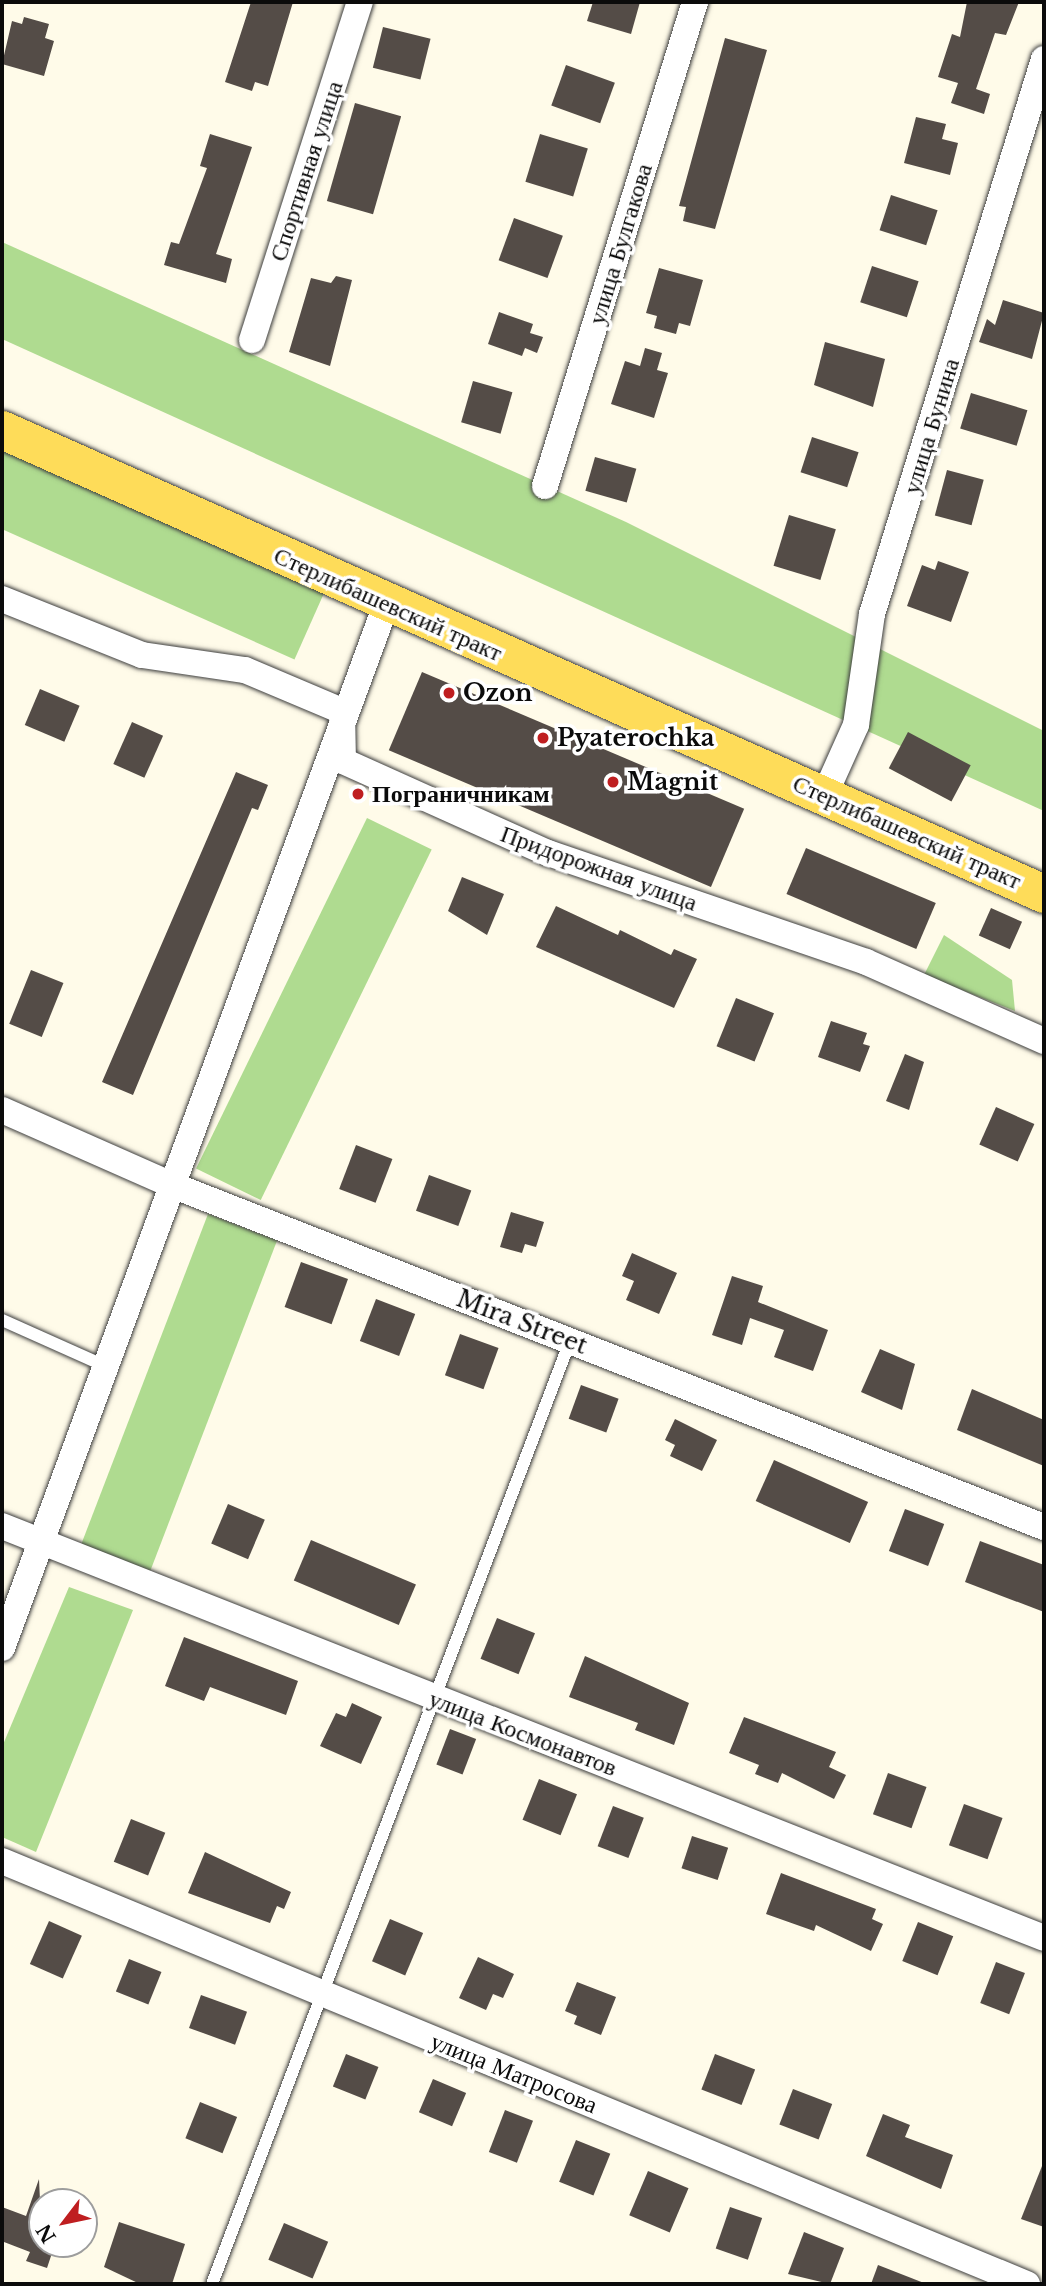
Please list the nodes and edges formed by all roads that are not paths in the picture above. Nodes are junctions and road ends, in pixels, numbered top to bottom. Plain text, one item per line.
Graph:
1 (360, 2) edge
2 (695, 2) edge
3 (1044, 59) edge
4 (252, 340) dead end
5 (2, 430) edge
6 (545, 486) dead end
7 (2, 600) edge
8 (386, 605) junction
9 (342, 711) junction
10 (825, 794) junction
11 (1044, 894) edge
12 (1044, 1041) edge
13 (2, 1110) edge
14 (172, 1185) junction
15 (2, 1320) edge
16 (570, 1341) junction
17 (105, 1366) junction
18 (2, 1526) edge
19 (1044, 1527) edge
20 (41, 1540) junction
21 (2, 1648) edge
22 (432, 1698) junction
23 (2, 1861) edge
24 (1044, 1938) edge
25 (321, 1993) junction
26 (212, 2284) edge
27 (1027, 2284) edge

1 - 4 street, Спортивная улица
2 - 6 street, улица Булгакова
3 - 10 street, улица Бунина
5 - 8 main road, Стерлибашевский тракт
7 - 9 street
8 - 9 street
8 - 10 main road, Стерлибашевский тракт
9 - 12 street, Придорожная улица
9 - 14 street
10 - 11 main road, Стерлибашевский тракт
13 - 14 street, Mira Street
14 - 16 street, Mira Street
14 - 17 street
15 - 17 lane
16 - 19 street, Mira Street
16 - 22 lane
17 - 20 street
18 - 20 street, улица Космонавтов
20 - 21 street
20 - 22 street, улица Космонавтов
22 - 24 street, улица Космонавтов
22 - 25 lane
23 - 25 street, улица Матросова
25 - 26 lane
25 - 27 street, улица Матросова

